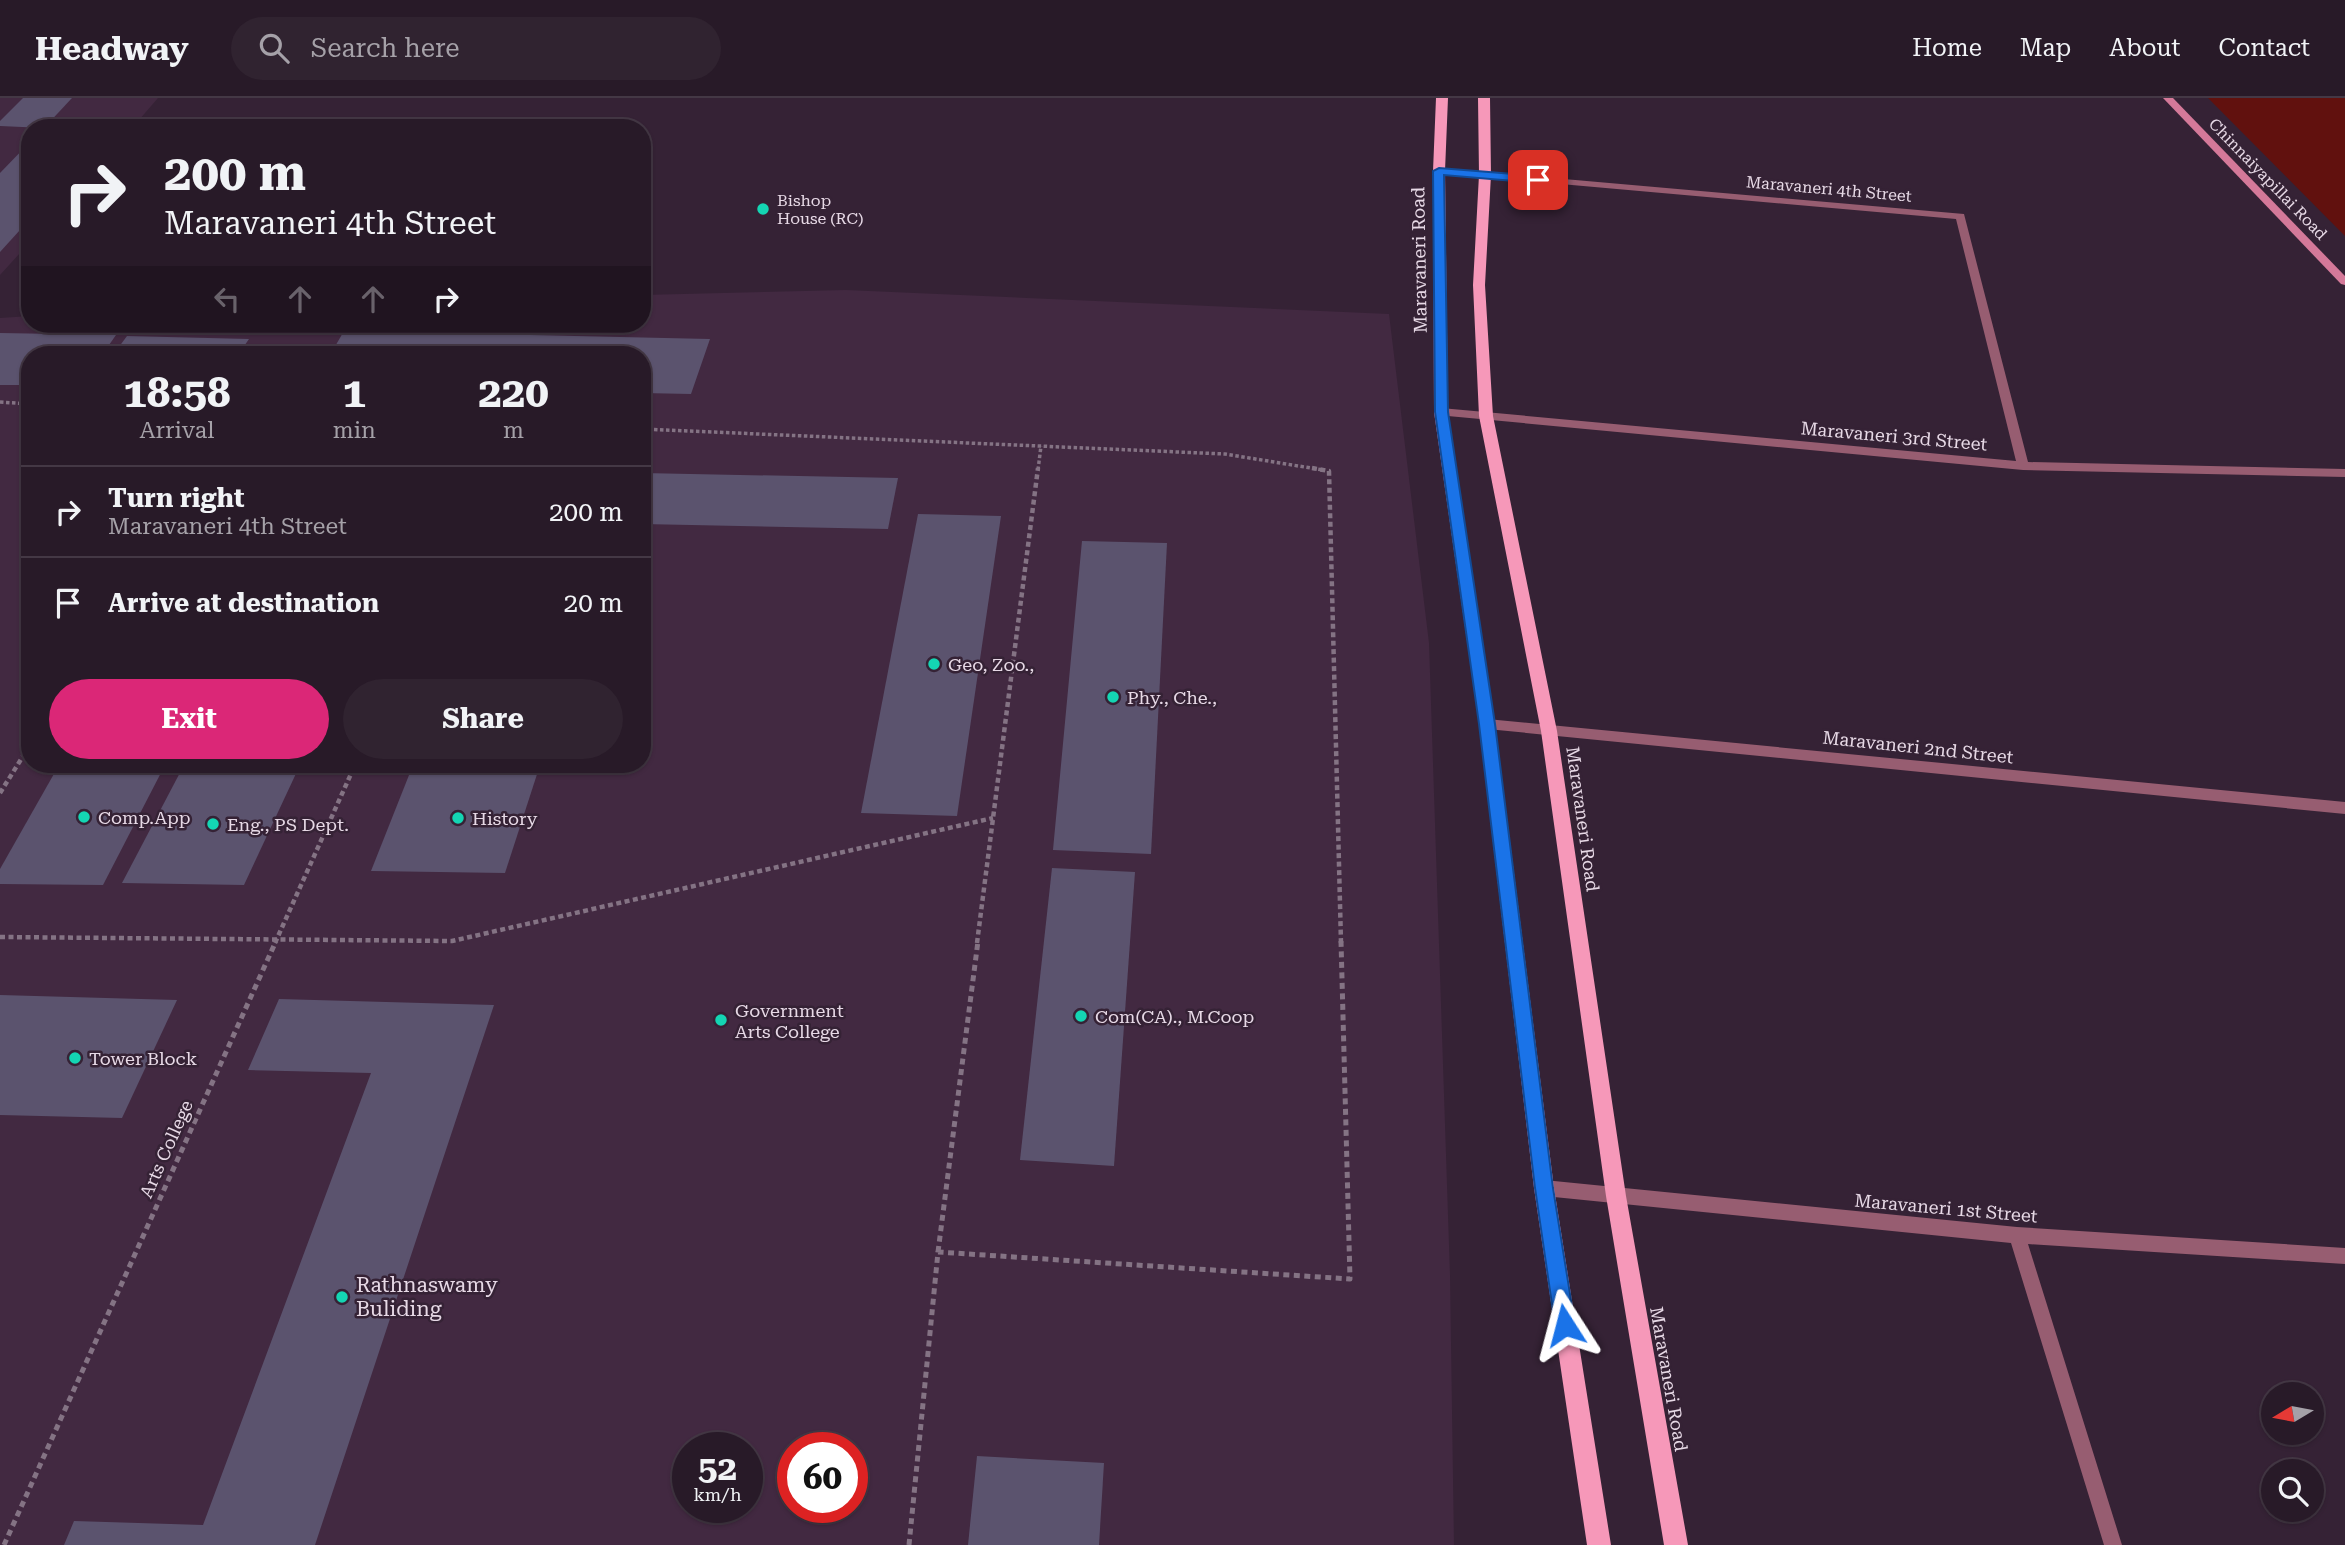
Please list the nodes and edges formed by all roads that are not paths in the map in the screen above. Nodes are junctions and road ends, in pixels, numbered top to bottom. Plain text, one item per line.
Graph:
1 (1442, 98) edge
2 (1484, 98) edge
3 (2168, 98) edge
4 (1439, 171) junction
5 (1485, 175) junction
6 (2345, 282) edge
7 (1441, 412) junction
8 (1486, 416) junction
9 (2023, 466) junction
10 (2345, 473) edge
11 (1487, 724) junction
12 (1549, 731) junction
13 (2345, 807) edge
14 (1544, 1188) junction
15 (1616, 1196) junction
16 (2017, 1235) junction
17 (2345, 1256) edge
18 (1599, 1545) edge
19 (1676, 1545) edge
20 (2113, 1545) edge

1 - 4 main road, Maravaneri Road
2 - 5 main road, Maravaneri Road
3 - 6 street, Chinnaiyapillai Road
4 - 5 street, Maravaneri 4th Street
4 - 7 main road, Maravaneri Road
5 - 8 main road, Maravaneri Road
5 - 9 street, Maravaneri 4th Street
7 - 8 street, Maravaneri 3rd Street
7 - 11 main road, Maravaneri Road
8 - 9 street, Maravaneri 3rd Street
8 - 12 main road, Maravaneri Road
9 - 10 street, Maravaneri 3rd Street
11 - 12 street, Maravaneri 2nd Street
11 - 14 main road, Maravaneri Road
12 - 13 street, Maravaneri 2nd Street
12 - 15 main road, Maravaneri Road
14 - 15 street, Maravaneri 1st Street
14 - 18 main road, Maravaneri Road
15 - 16 street, Maravaneri 1st Street
15 - 19 main road, Maravaneri Road
16 - 17 street, Maravaneri 1st Street
16 - 20 street

